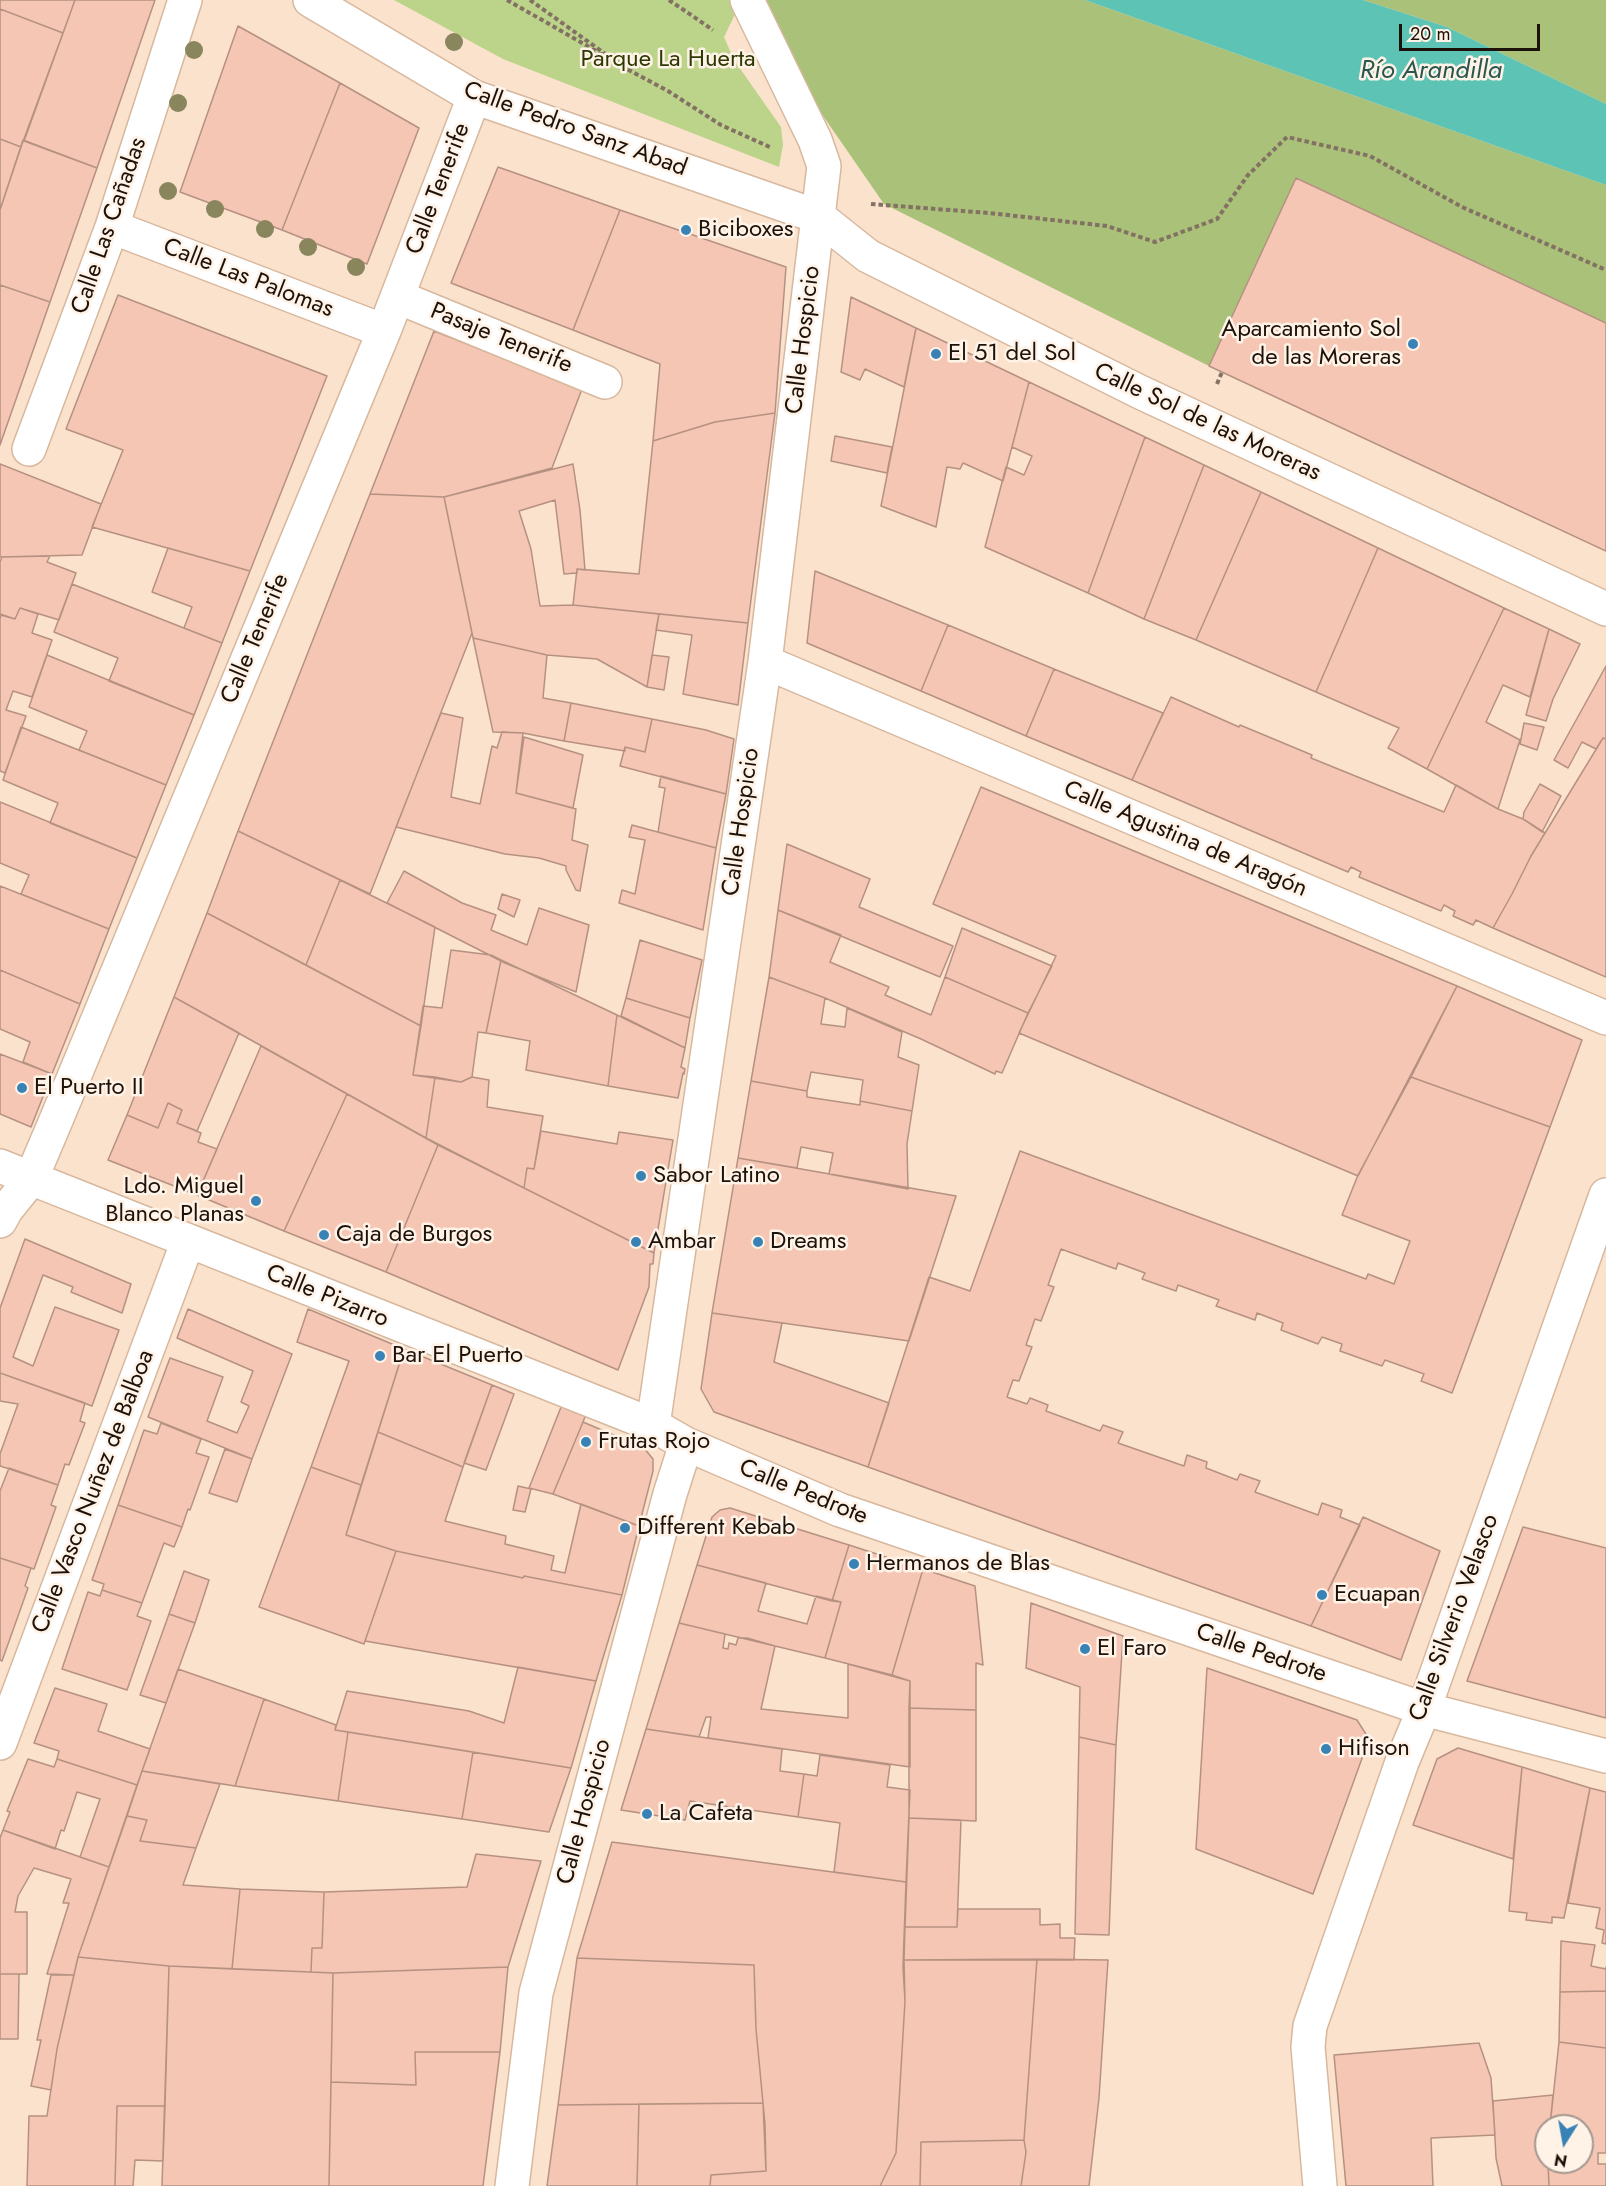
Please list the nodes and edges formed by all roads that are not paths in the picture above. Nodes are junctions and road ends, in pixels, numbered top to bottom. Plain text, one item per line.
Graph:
1 (185, 0) edge
2 (310, 0) edge
3 (747, 0) edge
4 (474, 97) junction
5 (819, 217) junction
6 (112, 227) junction
7 (398, 297) junction
8 (384, 331) junction
9 (605, 382) dead end
10 (29, 449) dead end
11 (1606, 609) edge
12 (765, 662) junction
13 (1606, 1018) edge
14 (0, 1166) edge
15 (31, 1179) junction
16 (1606, 1195) edge
17 (0, 1221) edge
18 (188, 1241) junction
19 (653, 1425) junction
20 (686, 1444) junction
21 (12, 1681) edge
22 (1424, 1709) junction
23 (0, 1743) edge
24 (1606, 1756) edge
25 (512, 2186) edge
26 (1320, 2186) edge

1 - 6 street, Calle Las Cañadas
2 - 4 street, Calle Pedro Sanz Abad
3 - 5 street, Calle Hospicio
4 - 5 street, Calle Pedro Sanz Abad
4 - 7 street, Calle Tenerife
5 - 11 street, Calle Sol de las Moreras
5 - 12 street, Calle Hospicio
6 - 8 street, Calle Las Palomas
6 - 10 street, Calle Las Cañadas
7 - 8 street, Calle Tenerife
7 - 9 street, Pasaje Tenerife
8 - 15 street, Calle Tenerife
12 - 13 street, Calle Agustina de Aragón
12 - 19 street, Calle Hospicio
14 - 15 street, Calle Pizarro
15 - 17 street, Calle Tenerife
15 - 18 street, Calle Pizarro
16 - 22 street, Calle Silverio Velasco
18 - 19 street, Calle Pizarro
18 - 21 street, Calle Vasco Nuñez de Balboa
19 - 20 street, Calle Pizarro
20 - 22 street, Calle Pedrote
20 - 25 street, Calle Hospicio
21 - 23 street, Calle Vasco Nuñez de Balboa
22 - 24 street, Calle Pedrote
22 - 26 street, Calle Silverio Velasco

